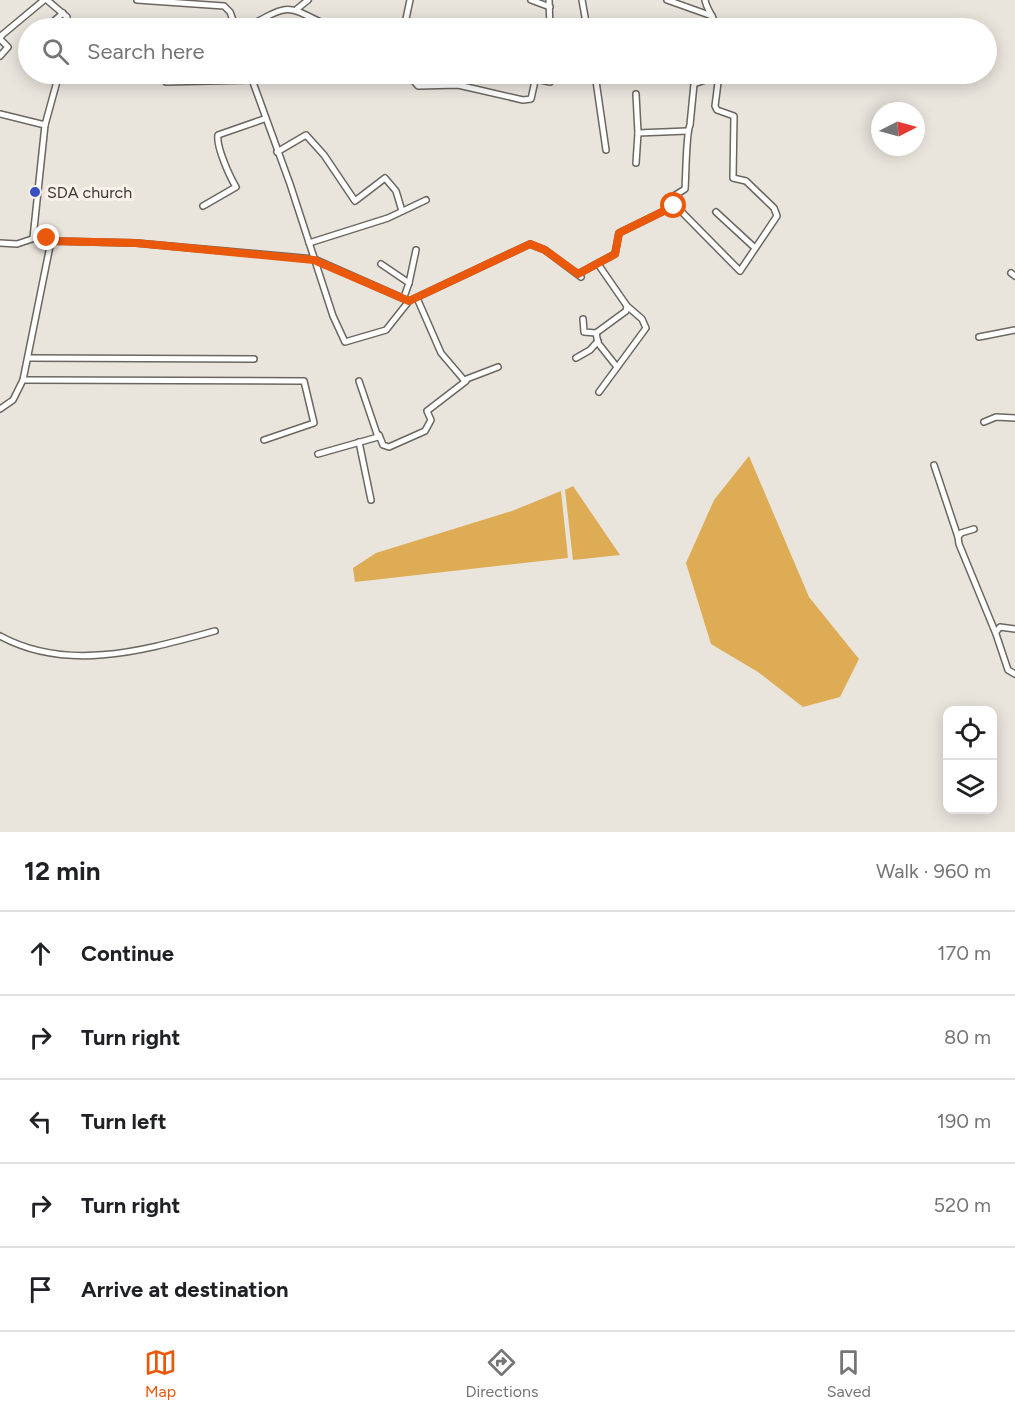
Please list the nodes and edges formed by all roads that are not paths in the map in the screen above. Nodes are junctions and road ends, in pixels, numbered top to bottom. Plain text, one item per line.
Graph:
1 (46, 0) edge
2 (137, 0) edge
3 (308, 0) edge
4 (410, 0) edge
5 (531, 0) edge
6 (582, 0) edge
7 (667, 0) edge
8 (705, 0) edge
9 (549, 3) edge
10 (297, 9) junction
11 (63, 13) junction
12 (712, 16) joint
13 (23, 18) edge
14 (57, 18) edge
15 (67, 18) edge
16 (232, 18) edge
17 (264, 18) edge
18 (314, 18) edge
19 (406, 18) edge
20 (550, 18) edge
21 (585, 18) edge
22 (18, 22) edge
23 (0, 56) edge
24 (56, 84) edge
25 (253, 84) edge
26 (416, 84) edge
27 (534, 84) edge
28 (596, 84) edge
29 (694, 84) edge
30 (718, 84) edge
31 (636, 94) dead end
32 (0, 114) edge
33 (264, 119) junction
34 (45, 125) junction
35 (687, 131) junction
36 (638, 133) junction
37 (606, 150) dead end
38 (277, 152) junction
39 (636, 163) dead end
40 (426, 200) dead end
41 (203, 206) dead end
42 (674, 206) junction
43 (402, 211) junction
44 (716, 212) dead end
45 (33, 237) junction
46 (51, 241) junction
47 (0, 243) edge
48 (309, 243) junction
49 (755, 248) junction
50 (416, 250) dead end
51 (314, 260) junction
52 (381, 264) dead end
53 (598, 264) junction
54 (409, 283) junction
55 (417, 298) junction
56 (407, 299) junction
57 (627, 306) junction
58 (583, 319) dead end
59 (1015, 330) edge
60 (596, 333) junction
61 (979, 338) dead end
62 (598, 341) junction
63 (29, 358) junction
64 (576, 358) dead end
65 (254, 359) dead end
66 (498, 367) dead end
67 (617, 367) junction
68 (23, 381) junction
69 (359, 381) dead end
70 (466, 381) junction
71 (599, 392) dead end
72 (0, 409) edge
73 (1015, 418) edge
74 (984, 422) dead end
75 (379, 435) junction
76 (264, 440) dead end
77 (359, 442) junction
78 (318, 454) dead end
79 (934, 465) dead end
80 (372, 500) dead end
81 (974, 529) dead end
82 (958, 537) junction
83 (1015, 629) edge
84 (215, 631) dead end
85 (996, 632) junction
86 (0, 636) edge
87 (1015, 674) edge

1 - 11 street
1 - 13 street
2 - 16 street
3 - 10 street
4 - 19 street
5 - 9 street
6 - 21 street
7 - 12 street
8 - 12 street
9 - 20 street
10 - 17 street
10 - 18 street
11 - 14 street
11 - 15 street
22 - 23 street
24 - 34 street
25 - 33 street
26 - 27 street
28 - 37 street
29 - 35 street
30 - 49 street
31 - 36 street
32 - 34 street
33 - 38 street
33 - 41 street
34 - 45 street
35 - 36 street
35 - 42 street
36 - 39 street
38 - 43 street
38 - 48 street
40 - 43 street
42 - 49 street
42 - 53 street
43 - 48 street
44 - 49 street
45 - 46 street
45 - 47 street
46 - 51 street
46 - 63 street
48 - 51 street
50 - 54 street
51 - 56 street
51 - 56 street
52 - 54 street
53 - 55 street
53 - 57 street
54 - 56 street
55 - 56 street
55 - 70 street
57 - 60 street
57 - 67 street
58 - 60 street
59 - 61 street
60 - 62 street
62 - 64 street
62 - 67 street
63 - 65 street
63 - 68 street
66 - 70 street
67 - 71 street
68 - 72 street
68 - 76 street
69 - 75 street
70 - 75 street
73 - 74 street
75 - 77 street
77 - 78 street
77 - 80 street
79 - 82 street
81 - 82 street
82 - 85 street
83 - 85 street
84 - 86 street
85 - 87 street

